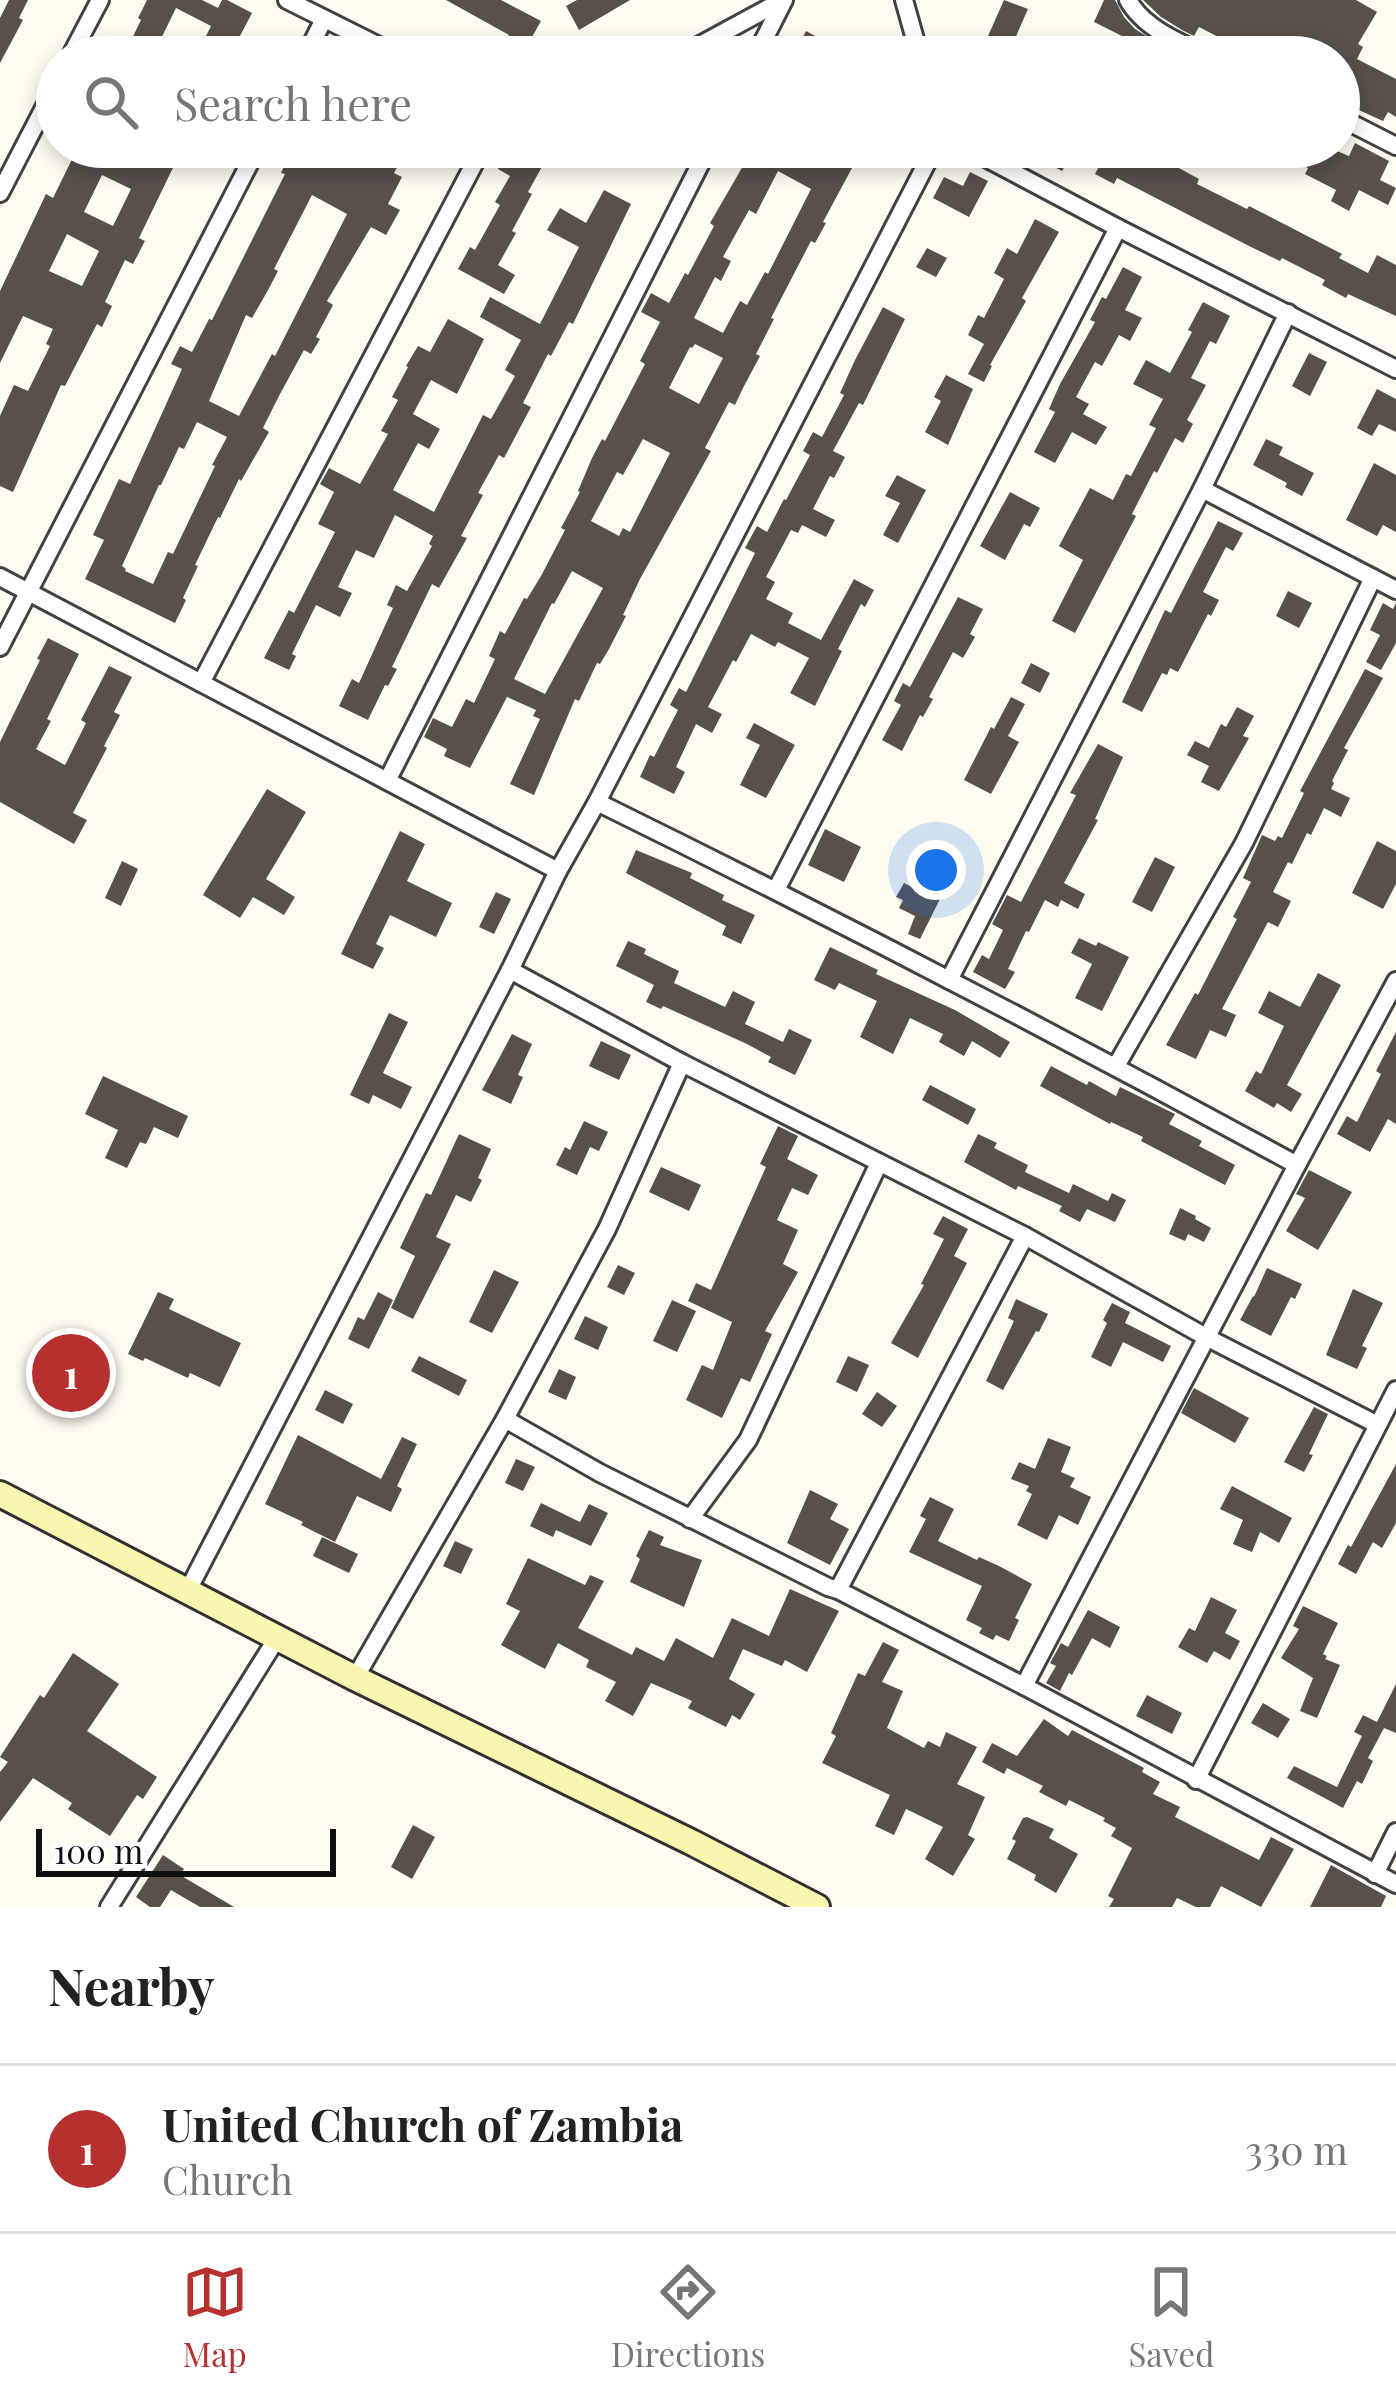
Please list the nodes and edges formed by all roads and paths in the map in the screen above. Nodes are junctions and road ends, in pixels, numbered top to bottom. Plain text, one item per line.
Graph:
1 (100, 0) edge
2 (287, 0) edge
3 (783, 0) edge
4 (904, 0) edge
5 (1127, 0) edge
6 (324, 19) junction
7 (81, 36) edge
8 (316, 36) edge
9 (358, 36) edge
10 (717, 36) edge
11 (765, 36) edge
12 (914, 36) edge
13 (1169, 36) edge
14 (36, 124) edge
15 (1360, 128) edge
16 (1396, 146) edge
17 (248, 168) edge
18 (472, 168) edge
19 (698, 168) edge
20 (924, 168) edge
21 (1005, 168) edge
22 (0, 193) edge
23 (1118, 228) junction
24 (1288, 313) junction
25 (1396, 369) edge
26 (1202, 489) junction
27 (0, 577) edge
28 (1373, 578) junction
29 (1396, 590) edge
30 (30, 592) junction
31 (0, 647) edge
32 (201, 683) junction
33 (386, 781) junction
34 (597, 802) junction
35 (558, 871) junction
36 (776, 890) junction
37 (510, 970) junction
38 (949, 980) junction
39 (1396, 981) edge
40 (682, 1063) junction
41 (1116, 1066) junction
42 (879, 1163) junction
43 (1297, 1165) junction
44 (1025, 1236) junction
45 (1206, 1337) junction
46 (1396, 1390) edge
47 (505, 1419) junction
48 (1376, 1424) junction
49 (0, 1494) edge
50 (690, 1519) junction
51 (838, 1590) junction
52 (188, 1592) junction
53 (277, 1638) junction
54 (355, 1678) junction
55 (1024, 1686) junction
56 (1196, 1780) junction
57 (1396, 1832) edge
58 (1375, 1874) junction
59 (1396, 1884) edge
60 (109, 1907) edge
61 (817, 1907) edge

1 - 7 street
2 - 6 street
3 - 10 street
3 - 11 street
4 - 12 street
5 - 13 street
6 - 8 street
6 - 9 street
14 - 22 street
15 - 16 street
17 - 30 street
18 - 32 street
19 - 33 street
20 - 34 street
21 - 23 street
23 - 24 street
23 - 36 street
24 - 25 street
24 - 26 street
26 - 28 street
26 - 38 street
27 - 30 street
28 - 29 street
28 - 41 street
30 - 31 street
30 - 32 street
32 - 33 street
33 - 35 street
34 - 35 street
34 - 36 street
35 - 37 street
36 - 38 street
37 - 40 street
37 - 52 street
38 - 41 street
39 - 43 street
40 - 42 street
40 - 47 street
41 - 43 street
42 - 44 street
42 - 50 street
43 - 45 street
44 - 45 street
44 - 51 street
45 - 48 street
45 - 55 street
46 - 48 street
47 - 50 street
47 - 54 street
48 - 56 street
49 - 52 main road
50 - 51 street
51 - 55 street
52 - 53 main road
53 - 54 main road
53 - 60 street
54 - 61 main road
55 - 56 street
56 - 58 street
57 - 58 street
58 - 59 street

